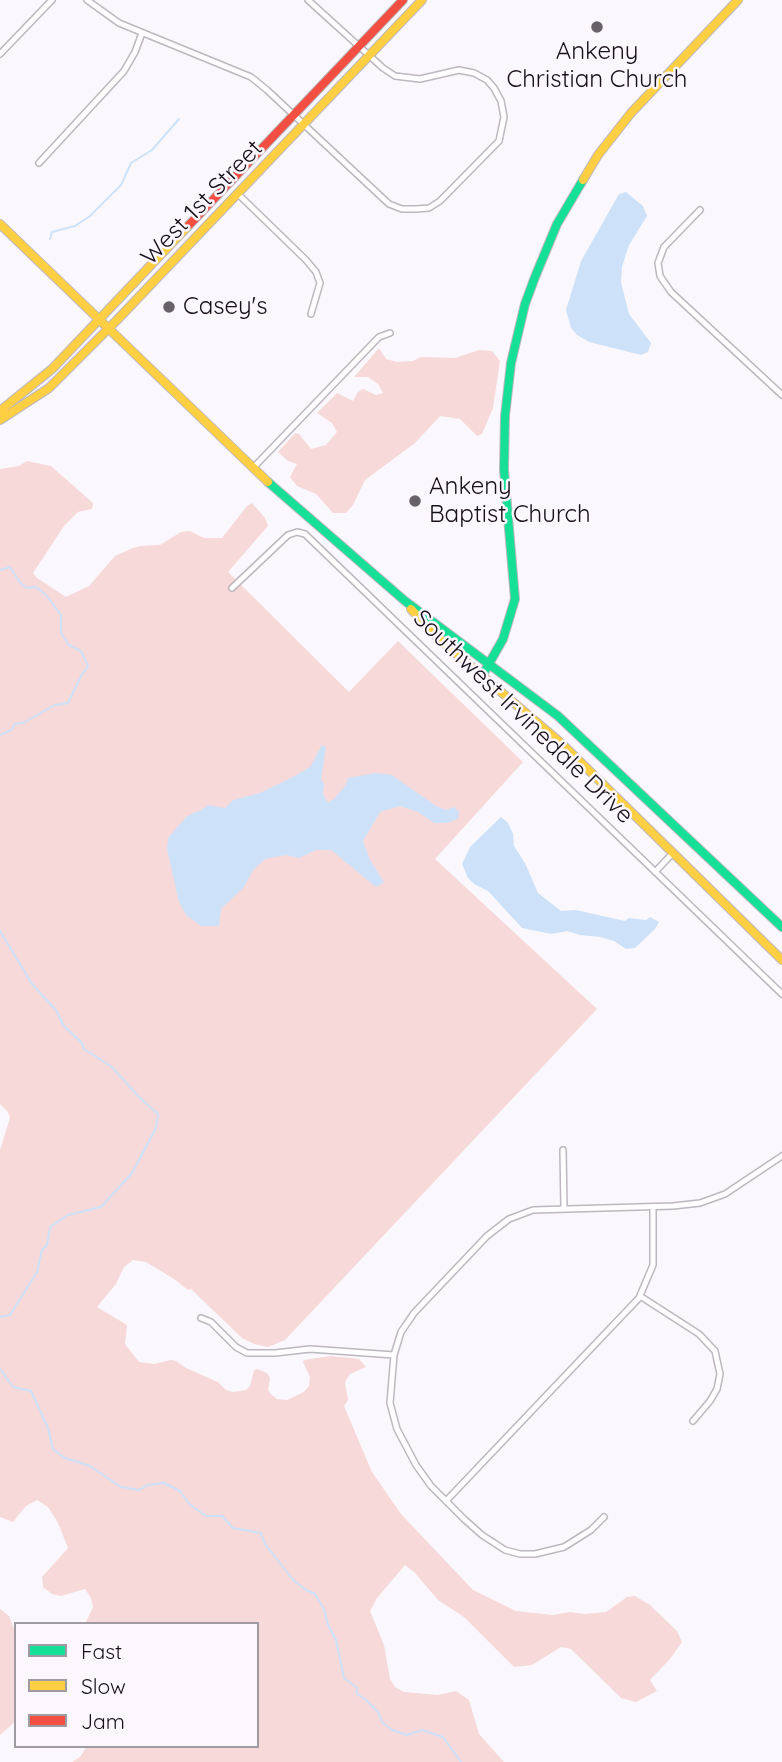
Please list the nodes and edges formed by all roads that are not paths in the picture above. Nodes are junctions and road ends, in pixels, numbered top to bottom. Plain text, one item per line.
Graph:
1 (52, 0) edge
2 (87, 0) edge
3 (308, 0) edge
4 (403, 0) edge
5 (422, 0) edge
6 (738, 0) edge
7 (142, 33) junction
8 (359, 47) junction
9 (0, 54) edge
10 (369, 56) junction
11 (294, 115) junction
12 (303, 124) junction
13 (39, 163) dead end
14 (237, 193) junction
15 (700, 210) dead end
16 (0, 225) edge
17 (311, 314) dead end
18 (97, 319) junction
19 (107, 329) junction
20 (390, 333) dead end
21 (782, 395) edge
22 (0, 411) edge
23 (0, 420) edge
24 (253, 468) junction
25 (232, 588) dead end
26 (405, 601) junction
27 (488, 665) junction
28 (482, 676) junction
29 (672, 854) junction
30 (655, 872) junction
31 (782, 927) edge
32 (782, 960) edge
33 (782, 994) edge
34 (563, 1150) dead end
35 (782, 1156) edge
36 (653, 1207) junction
37 (564, 1209) junction
38 (640, 1296) junction
39 (201, 1318) dead end
40 (394, 1355) junction
41 (693, 1421) dead end
42 (446, 1501) junction
43 (604, 1517) dead end

1 - 9 street
2 - 7 street
3 - 8 street
4 - 8 main road, West 1st Street
5 - 10 main road, West 1st Street
6 - 27 main road
7 - 11 street
7 - 13 street
8 - 10 street
8 - 11 main road, West 1st Street
10 - 12 main road, West 1st Street
10 - 12 street
11 - 12 street
11 - 18 main road, West 1st Street
12 - 14 main road, West 1st Street
14 - 17 street
14 - 19 main road, West 1st Street
15 - 21 street
16 - 18 main road, Southwest Irvinedale Drive
18 - 19 main road, Southwest Irvinedale Drive
18 - 22 main road, West 1st Street
19 - 23 main road, West 1st Street
19 - 24 main road, Southwest Irvinedale Drive
20 - 24 street
24 - 26 main road, Southwest Irvinedale Drive
25 - 30 street, Southwest Irvinedale Drive
26 - 27 main road, Southwest Irvinedale Drive
26 - 28 main road, Southwest Irvinedale Drive
27 - 28 main road
27 - 31 main road, Southwest Irvinedale Drive
28 - 29 main road, Southwest Irvinedale Drive
29 - 30 street
29 - 32 main road, Southwest Irvinedale Drive
30 - 33 street, Southwest Irvinedale Drive
34 - 37 street
35 - 36 street
36 - 37 street
36 - 38 street
37 - 40 street
38 - 41 street
38 - 42 street
39 - 40 street
40 - 42 street
42 - 43 street

